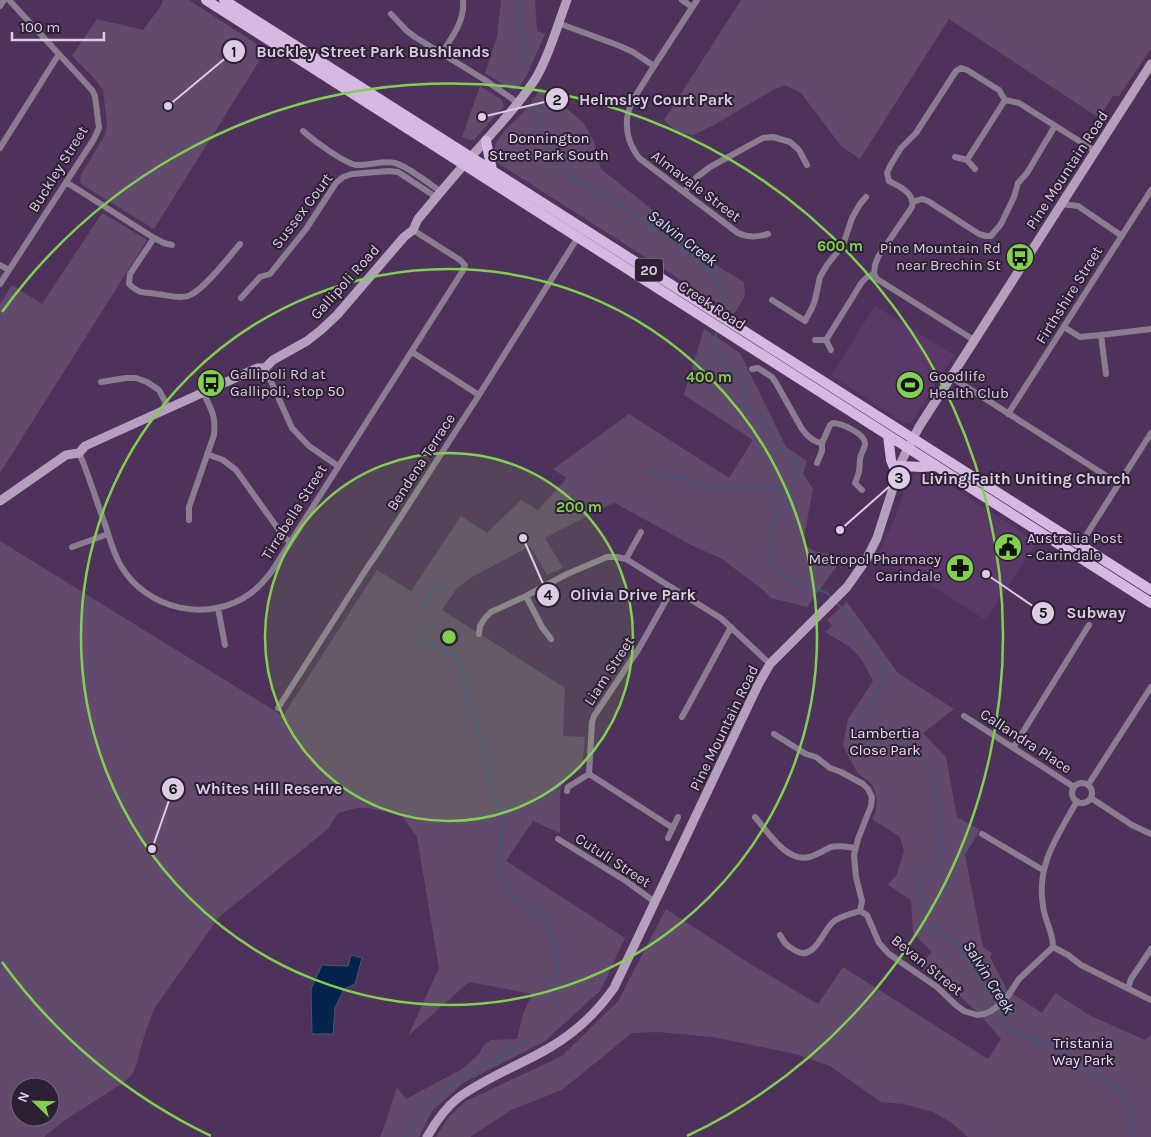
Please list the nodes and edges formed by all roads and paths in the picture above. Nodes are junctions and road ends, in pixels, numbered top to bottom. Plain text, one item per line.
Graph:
1 (4, 0) edge
2 (9, 0) edge
3 (206, 0) edge
4 (224, 0) edge
5 (463, 0) edge
6 (567, 0) edge
7 (682, 0) edge
8 (697, 0) edge
9 (0, 6) edge
10 (692, 7) junction
11 (391, 14) dead end
12 (558, 23) junction
13 (59, 54) junction
14 (442, 54) junction
15 (1151, 64) edge
16 (654, 66) junction
17 (1006, 100) junction
18 (518, 103) junction
19 (1055, 126) junction
20 (304, 132) dead end
21 (486, 141) junction
22 (0, 148) edge
23 (1095, 151) junction
24 (954, 157) dead end
25 (967, 160) junction
26 (467, 161) junction
27 (807, 165) dead end
28 (402, 166) junction
29 (492, 170) junction
30 (975, 170) dead end
31 (398, 172) junction
32 (66, 182) junction
33 (1070, 190) junction
34 (1151, 190) edge
35 (684, 192) junction
36 (439, 195) junction
37 (866, 197) dead end
38 (913, 202) junction
39 (1061, 204) junction
40 (1078, 206) junction
41 (413, 230) junction
42 (580, 233) junction
43 (768, 234) dead end
44 (1122, 236) junction
45 (154, 238) junction
46 (172, 244) dead end
47 (240, 244) dead end
48 (0, 265) edge
49 (9, 270) junction
50 (874, 274) junction
51 (0, 284) edge
52 (241, 298) dead end
53 (772, 300) dead end
54 (712, 317) junction
55 (1064, 327) junction
56 (1151, 330) edge
57 (1101, 336) junction
58 (815, 340) dead end
59 (826, 340) junction
60 (974, 340) junction
61 (831, 350) dead end
62 (412, 352) junction
63 (265, 368) junction
64 (752, 370) dead end
65 (1106, 374) dead end
66 (951, 377) junction
67 (101, 382) dead end
68 (203, 392) junction
69 (479, 395) junction
70 (168, 408) junction
71 (1008, 414) junction
72 (1151, 433) edge
73 (888, 436) junction
74 (822, 443) junction
75 (910, 443) junction
76 (79, 453) junction
77 (207, 454) junction
78 (817, 463) dead end
79 (338, 466) junction
80 (936, 466) junction
81 (898, 470) junction
82 (1119, 484) junction
83 (862, 490) dead end
84 (0, 501) edge
85 (188, 520) dead end
86 (641, 532) dead end
87 (108, 534) junction
88 (290, 542) junction
89 (1080, 545) junction
90 (72, 547) dead end
91 (626, 559) junction
92 (673, 588) junction
93 (1151, 590) edge
94 (526, 596) junction
95 (1151, 603) edge
96 (218, 608) junction
97 (1089, 625) dead end
98 (731, 627) junction
99 (479, 634) dead end
100 (551, 639) dead end
101 (225, 645) dead end
102 (770, 664) junction
103 (1151, 687) edge
104 (278, 708) dead end
105 (964, 716) dead end
106 (682, 717) dead end
107 (774, 734) dead end
108 (1013, 748) junction
109 (589, 774) junction
110 (1088, 785) junction
111 (1074, 788) junction
112 (566, 792) dead end
113 (1090, 798) junction
114 (1077, 801) junction
115 (678, 817) dead end
116 (755, 817) dead end
117 (673, 828) junction
118 (982, 834) dead end
119 (1151, 834) edge
120 (668, 838) dead end
121 (558, 839) dead end
122 (855, 848) junction
123 (1043, 870) junction
124 (655, 902) junction
125 (860, 911) junction
126 (780, 935) dead end
127 (1053, 947) junction
128 (1151, 949) edge
129 (1128, 988) junction
130 (1151, 1000) edge
131 (427, 1137) edge

1 - 9 street
2 - 13 street, Buckley Street
3 - 26 main road, Creek Road / 20
4 - 26 main road, Creek Road / 20
5 - 14 street
6 - 12 street, Gallipoli Road
7 - 10 street
8 - 10 street, Almavale Street
10 - 16 street, Almavale Street
11 - 14 street
12 - 16 street
12 - 18 street, Gallipoli Road
13 - 22 street
13 - 32 street, Buckley Street
14 - 18 street
15 - 23 street, Pine Mountain Road
16 - 35 street, Almavale Street
17 - 19 street
17 - 25 street
17 - 38 street
18 - 21 street, Gallipoli Road
19 - 23 street
19 - 38 street
20 - 28 street
21 - 26 street, Gallipoli Road
21 - 29 main road
23 - 33 street, Pine Mountain Road
24 - 25 street
25 - 30 street
26 - 29 main road, Creek Road / 20
26 - 36 street, Gallipoli Road
26 - 42 main road, Creek Road / 20
27 - 35 street
28 - 31 street
28 - 36 street
29 - 42 main road, Creek Road / 20
31 - 36 street
31 - 52 street, Sussex Court
32 - 45 street
32 - 49 street, Buckley Street
33 - 39 street, Pine Mountain Road
33 - 40 street
34 - 44 street, Firthshire Street
35 - 43 street, Almavale Street
36 - 41 street, Gallipoli Road
37 - 53 street
38 - 50 street
39 - 40 street
39 - 60 street, Pine Mountain Road
40 - 44 street
41 - 62 street, Tirrabella Street
41 - 63 street, Gallipoli Road
42 - 54 main road, Creek Road / 20
42 - 69 street, Bendena Terrace
44 - 55 street, Firthshire Street
45 - 46 street
45 - 47 street
48 - 49 street
49 - 51 street, Buckley Street
50 - 59 street
50 - 60 street
54 - 73 main road, Creek Road / 20
54 - 75 main road, Creek Road / 20
55 - 57 street
55 - 71 street, Firthshire Street
56 - 57 street
57 - 65 street
58 - 59 street
59 - 61 street
60 - 66 street, Pine Mountain Road
62 - 69 street
62 - 79 street, Tirrabella Street
63 - 68 street, Gallipoli Road
63 - 79 street
64 - 74 street
66 - 71 street
66 - 75 street, Pine Mountain Road
67 - 70 street
68 - 70 street, Gallipoli Road
68 - 77 street
69 - 104 street, Bendena Terrace
70 - 76 street, Gallipoli Road
71 - 82 street
72 - 82 street
73 - 75 main road, Creek Road / 20
73 - 81 main road
74 - 78 street
74 - 83 street
75 - 80 main road, Creek Road / 20
75 - 81 street, Pine Mountain Road
75 - 89 main road, Creek Road / 20
76 - 84 street, Gallipoli Road
76 - 87 street, Tirrabella Street
77 - 85 street
77 - 88 street
79 - 88 street, Tirrabella Street
80 - 81 main road
80 - 95 main road, Creek Road / 20
81 - 102 street, Pine Mountain Road
82 - 89 street
86 - 91 street
87 - 90 street
87 - 96 street, Tirrabella Street
88 - 96 street, Tirrabella Street
89 - 93 main road, Creek Road / 20
91 - 92 street
91 - 94 street
92 - 98 street
92 - 109 street, Liam Street
94 - 99 street
94 - 100 street
96 - 101 street
97 - 108 street
98 - 102 street
98 - 106 street
102 - 124 street, Pine Mountain Road
103 - 110 street
105 - 108 street, Callandra Place
107 - 122 street
108 - 111 street, Callandra Place
109 - 112 street
109 - 117 street
110 - 111 street
110 - 113 street
111 - 114 street
113 - 114 street
113 - 119 street
114 - 123 street
115 - 117 street
116 - 122 street
117 - 120 street
118 - 123 street
121 - 124 street, Cutuli Street
122 - 125 street
123 - 127 street
124 - 131 street, Pine Mountain Road
125 - 126 street
125 - 127 street, Bevan Street
127 - 129 street
128 - 129 street
129 - 130 street

